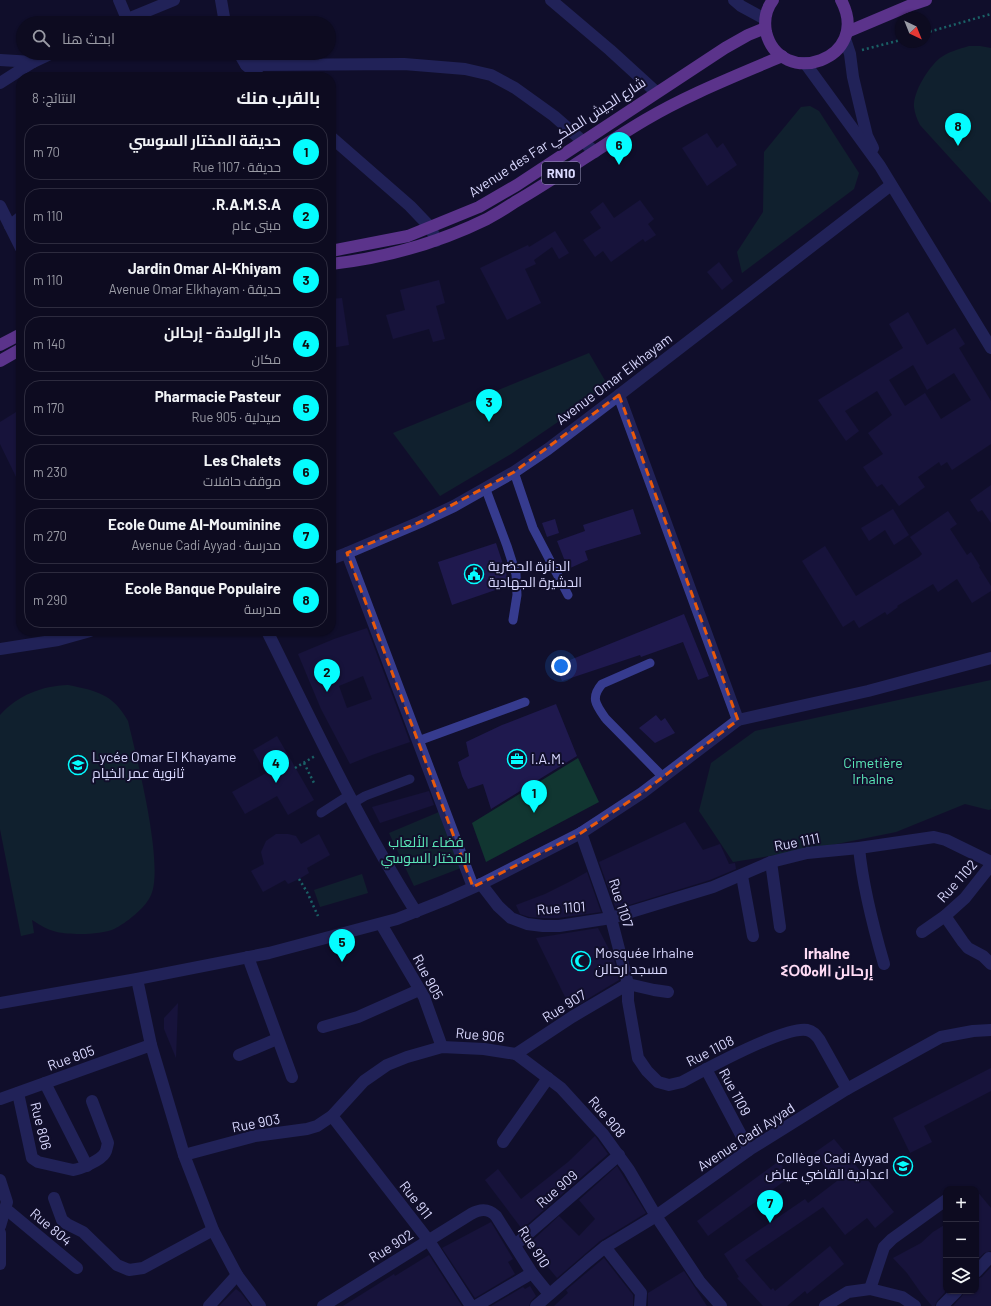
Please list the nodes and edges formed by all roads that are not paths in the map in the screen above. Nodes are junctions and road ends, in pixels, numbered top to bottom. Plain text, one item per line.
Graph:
1 (119, 0) edge
2 (174, 0) edge
3 (221, 0) edge
4 (551, 0) edge
5 (734, 0) edge
6 (773, 0) edge
7 (841, 0) edge
8 (926, 0) edge
9 (122, 16) edge
10 (135, 16) edge
11 (224, 16) edge
12 (765, 23) junction
13 (846, 35) junction
14 (782, 56) junction
15 (0, 60) edge
16 (37, 60) edge
17 (243, 60) edge
18 (33, 62) junction
19 (805, 63) junction
20 (246, 65) junction
21 (17, 72) edge
22 (254, 72) edge
23 (16, 73) edge
24 (0, 83) edge
25 (656, 92) junction
26 (336, 141) edge
27 (584, 141) junction
28 (595, 152) junction
29 (880, 166) junction
30 (891, 184) junction
31 (0, 206) edge
32 (16, 221) edge
33 (10, 226) junction
34 (430, 228) junction
35 (16, 238) edge
36 (436, 241) junction
37 (336, 250) edge
38 (336, 263) edge
39 (16, 337) edge
40 (0, 345) edge
41 (991, 348) edge
42 (16, 352) edge
43 (0, 360) edge
44 (619, 395) junction
45 (514, 472) junction
46 (485, 487) junction
47 (347, 553) junction
48 (336, 557) edge
49 (568, 595) dead end
50 (513, 620) dead end
51 (72, 636) edge
52 (270, 636) edge
53 (0, 649) edge
54 (991, 658) edge
55 (650, 663) dead end
56 (525, 702) dead end
57 (738, 720) junction
58 (418, 741) junction
59 (663, 777) junction
60 (410, 779) dead end
61 (351, 799) junction
62 (321, 813) dead end
63 (581, 833) junction
64 (859, 848) junction
65 (771, 862) junction
66 (991, 862) edge
67 (991, 865) edge
68 (742, 876) junction
69 (477, 886) junction
70 (416, 912) junction
71 (945, 916) junction
72 (611, 918) junction
73 (381, 924) junction
74 (780, 927) dead end
75 (922, 932) dead end
76 (752, 936) dead end
77 (248, 957) junction
78 (884, 964) dead end
79 (991, 964) edge
80 (137, 979) junction
81 (628, 984) junction
82 (420, 990) junction
83 (668, 992) dead end
84 (0, 1003) edge
85 (323, 1027) dead end
86 (991, 1030) edge
87 (277, 1038) junction
88 (151, 1045) junction
89 (442, 1047) junction
90 (516, 1054) junction
91 (239, 1055) dead end
92 (706, 1069) junction
93 (292, 1077) dead end
94 (548, 1078) junction
95 (45, 1083) junction
96 (847, 1089) junction
97 (18, 1093) junction
98 (0, 1099) edge
99 (92, 1101) dead end
100 (332, 1116) junction
101 (504, 1142) dead end
102 (749, 1150) junction
103 (184, 1155) junction
104 (619, 1155) junction
105 (87, 1166) junction
106 (0, 1180) edge
107 (54, 1198) dead end
108 (943, 1202) edge
109 (6, 1209) junction
110 (496, 1216) joint
111 (656, 1216) junction
112 (0, 1226) edge
113 (213, 1230) junction
114 (0, 1233) edge
115 (429, 1241) junction
116 (515, 1245) junction
117 (605, 1247) junction
118 (989, 1258) dead end
119 (0, 1264) edge
120 (77, 1268) dead end
121 (979, 1269) edge
122 (532, 1273) junction
123 (237, 1275) junction
124 (870, 1289) junction
125 (549, 1294) junction
126 (954, 1294) edge
127 (214, 1304) edge
128 (260, 1306) edge
129 (323, 1306) edge
130 (471, 1306) edge
131 (476, 1306) edge
132 (536, 1306) edge
133 (640, 1306) edge
134 (721, 1306) edge
135 (825, 1306) edge
136 (915, 1306) edge
137 (942, 1306) edge

1 - 9 street
2 - 10 street
3 - 11 street
4 - 25 street
5 - 12 street
6 - 12 main road
7 - 13 main road
8 - 13 main road
12 - 14 main road
12 - 25 main road, Avenue des Far شارع الجيش الملكي / RN10
13 - 19 main road
13 - 29 street
14 - 19 main road
14 - 28 main road, RN10
15 - 18 street
16 - 18 street
17 - 20 street
18 - 21 street
19 - 29 street
20 - 22 street
20 - 27 street
23 - 24 street
25 - 27 main road, Avenue des Far شارع الجيش الملكي / RN10
26 - 34 street
27 - 28 street
27 - 34 main road, Avenue des Far شارع الجيش الملكي / RN10
28 - 36 main road, RN10
29 - 30 street
30 - 41 street
30 - 44 street, Avenue Omar Elkhayam
31 - 33 street
32 - 33 street
33 - 35 street
34 - 36 street
34 - 37 main road, Avenue des Far شارع الجيش الملكي / RN10
36 - 38 main road, RN10
39 - 40 main road
42 - 43 main road
44 - 45 street, Avenue Omar Elkhayam
44 - 57 street
45 - 46 street, Avenue Omar Elkhayam
45 - 49 lane
46 - 47 street, Avenue Omar Elkhayam
46 - 50 lane
47 - 48 street, Avenue Omar Elkhayam
47 - 58 street, Rue 1101
51 - 53 street
52 - 61 street
54 - 57 street
55 - 59 lane
56 - 58 lane
57 - 59 street
58 - 69 street, Rue 1101
59 - 63 street
60 - 61 lane
61 - 62 lane
61 - 70 street
63 - 69 street
63 - 72 street, Rue 1107
64 - 65 street, Rue 1111
64 - 66 street, Rue 1111
64 - 78 street
65 - 68 street, Rue 1111
65 - 74 street
67 - 71 street, Rue 1102
68 - 72 street, Rue 1111
68 - 76 street
69 - 70 street
69 - 72 street, Rue 1101
70 - 73 street
71 - 75 street, Rue 1102
71 - 79 street, Rue 1102
72 - 81 street, Rue 1107
73 - 77 street
73 - 82 street, Rue 905
77 - 80 street
77 - 87 street
80 - 84 street
80 - 88 street
81 - 83 street
81 - 90 street, Rue 907
81 - 92 street, Rue 1108
82 - 85 street
82 - 89 street, Rue 905
86 - 96 street, Avenue Cadi Ayyad
87 - 91 street
87 - 93 street
88 - 95 street, Rue 805
88 - 103 street
89 - 90 street, Rue 906
89 - 100 street, Rue 906
90 - 94 street, Rue 908
92 - 96 street, Rue 1108
92 - 102 street, Rue 1109
94 - 101 street
94 - 104 street, Rue 908
95 - 97 street, Rue 805
95 - 105 street, Rue 806
96 - 102 street, Avenue Cadi Ayyad
97 - 98 street, Rue 805
97 - 105 street, Rue 806
99 - 105 street, Rue 806
100 - 103 street, Rue 903
100 - 115 street, Rue 911
102 - 111 street, Avenue Cadi Ayyad
103 - 113 street
104 - 111 street, Rue 908
104 - 116 street, Rue 909
106 - 109 street
107 - 113 street
108 - 124 street
109 - 112 street
109 - 120 street, Rue 804
110 - 115 street, Rue 902
110 - 116 street, Rue 910
111 - 117 street, Avenue Cadi Ayyad
111 - 134 street, Rue 908
113 - 123 street
114 - 119 street
115 - 129 street, Rue 902
115 - 130 street, Rue 911
116 - 122 street, Rue 910
117 - 125 street, Avenue Cadi Ayyad
117 - 133 street
118 - 121 street
122 - 125 street, Rue 910
122 - 131 street
123 - 127 street
123 - 128 street
124 - 135 street
124 - 136 street
125 - 132 street, Avenue Cadi Ayyad
126 - 137 street

